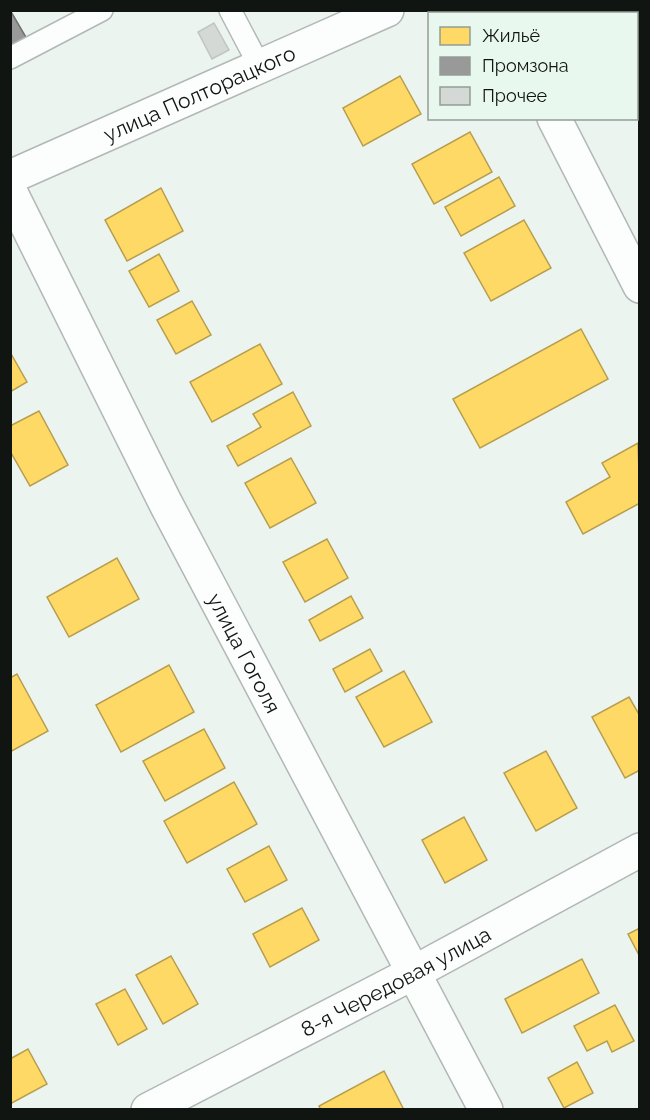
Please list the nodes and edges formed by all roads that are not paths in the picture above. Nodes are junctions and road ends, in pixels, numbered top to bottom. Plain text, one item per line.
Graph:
1 (102, 10) edge
2 (230, 10) edge
3 (387, 10) edge
4 (10, 58) edge
5 (261, 68) junction
6 (555, 120) edge
7 (10, 177) edge
8 (10, 191) edge
9 (639, 286) edge
10 (639, 850) edge
11 (414, 973) junction
12 (148, 1110) edge
13 (486, 1110) edge

1 - 4 lane
2 - 5 lane
3 - 5 street, улица Полторацкого
5 - 7 street, улица Полторацкого
6 - 9 street
8 - 11 street, улица Гоголя
10 - 11 street, 8-я Чередовая улица
11 - 12 street, 8-я Чередовая улица
11 - 13 street, улица Гоголя

